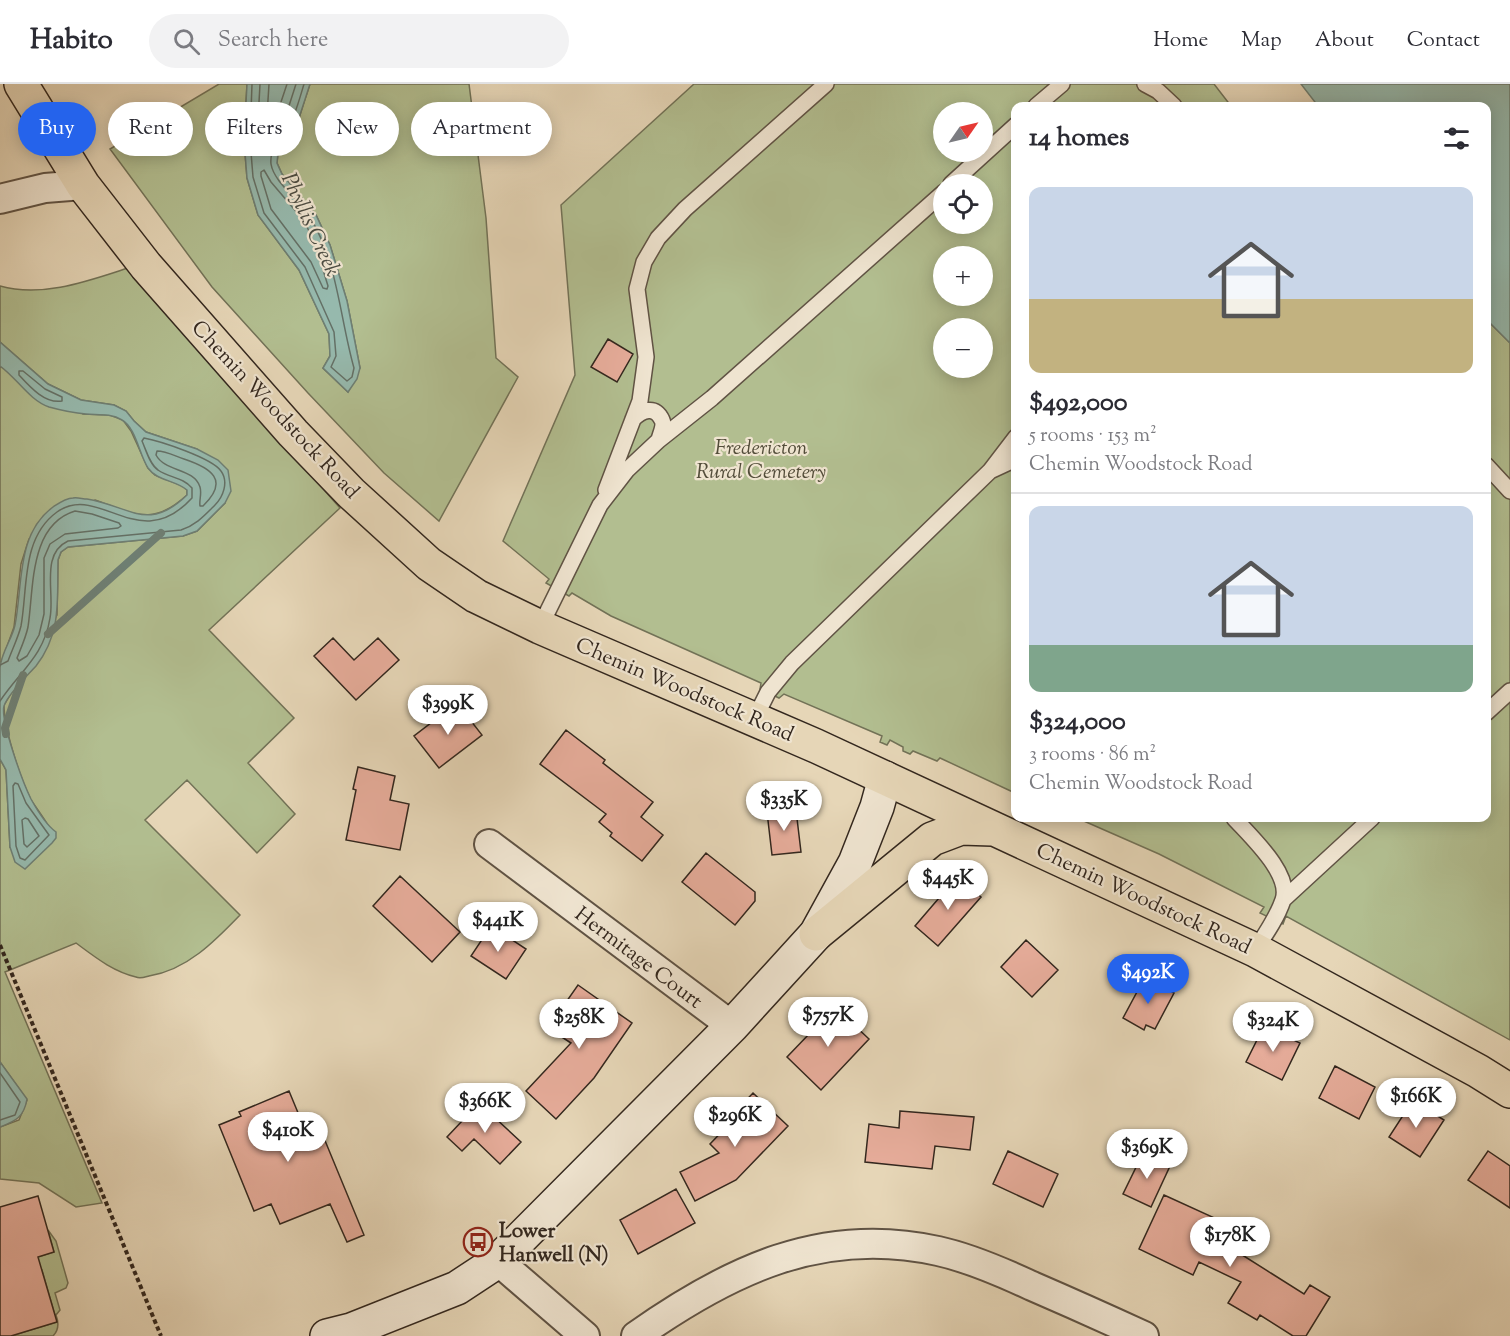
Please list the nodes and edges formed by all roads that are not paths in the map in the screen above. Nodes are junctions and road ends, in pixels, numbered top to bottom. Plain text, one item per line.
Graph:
1 (21, 84) edge
2 (825, 84) edge
3 (1062, 84) edge
4 (1145, 84) edge
5 (1041, 102) edge
6 (1170, 102) edge
7 (1011, 130) edge
8 (962, 174) edge
9 (83, 185) junction
10 (0, 199) edge
11 (933, 202) edge
12 (633, 419) junction
13 (659, 440) junction
14 (1011, 444) edge
15 (1011, 461) edge
16 (1491, 470) edge
17 (990, 471) junction
18 (1510, 490) edge
19 (600, 505) junction
20 (540, 627) junction
21 (1510, 691) edge
22 (1491, 708) edge
23 (754, 720) junction
24 (885, 778) junction
25 (1238, 822) edge
26 (1368, 822) edge
27 (997, 829) junction
28 (489, 844) dead end
29 (1279, 872) junction
30 (1303, 881) junction
31 (1284, 898) junction
32 (816, 934) junction
33 (1256, 950) junction
34 (732, 1026) junction
35 (1510, 1091) edge
36 (498, 1261) junction
37 (327, 1336) edge
38 (585, 1336) edge
39 (636, 1336) edge
40 (1144, 1336) edge

1 - 9 main road, Chemin Woodstock Road
2 - 12 lane
3 - 5 lane
4 - 6 lane
7 - 8 lane
9 - 10 street
9 - 20 main road, Chemin Woodstock Road
11 - 13 lane
12 - 13 lane
12 - 19 lane
13 - 19 lane
14 - 17 lane
15 - 17 lane
16 - 18 lane
17 - 23 lane
19 - 20 lane
20 - 23 main road, Chemin Woodstock Road
21 - 22 lane
23 - 24 main road, Chemin Woodstock Road
24 - 27 main road, Chemin Woodstock Road
24 - 32 main road
25 - 29 lane
26 - 30 lane
27 - 32 main road
27 - 33 main road, Chemin Woodstock Road
28 - 34 street, Hermitage Court
29 - 30 lane
29 - 31 lane
30 - 31 lane
31 - 33 lane
32 - 34 main road
33 - 35 main road, Chemin Woodstock Road
34 - 36 main road
36 - 37 main road
36 - 38 street
39 - 40 street

